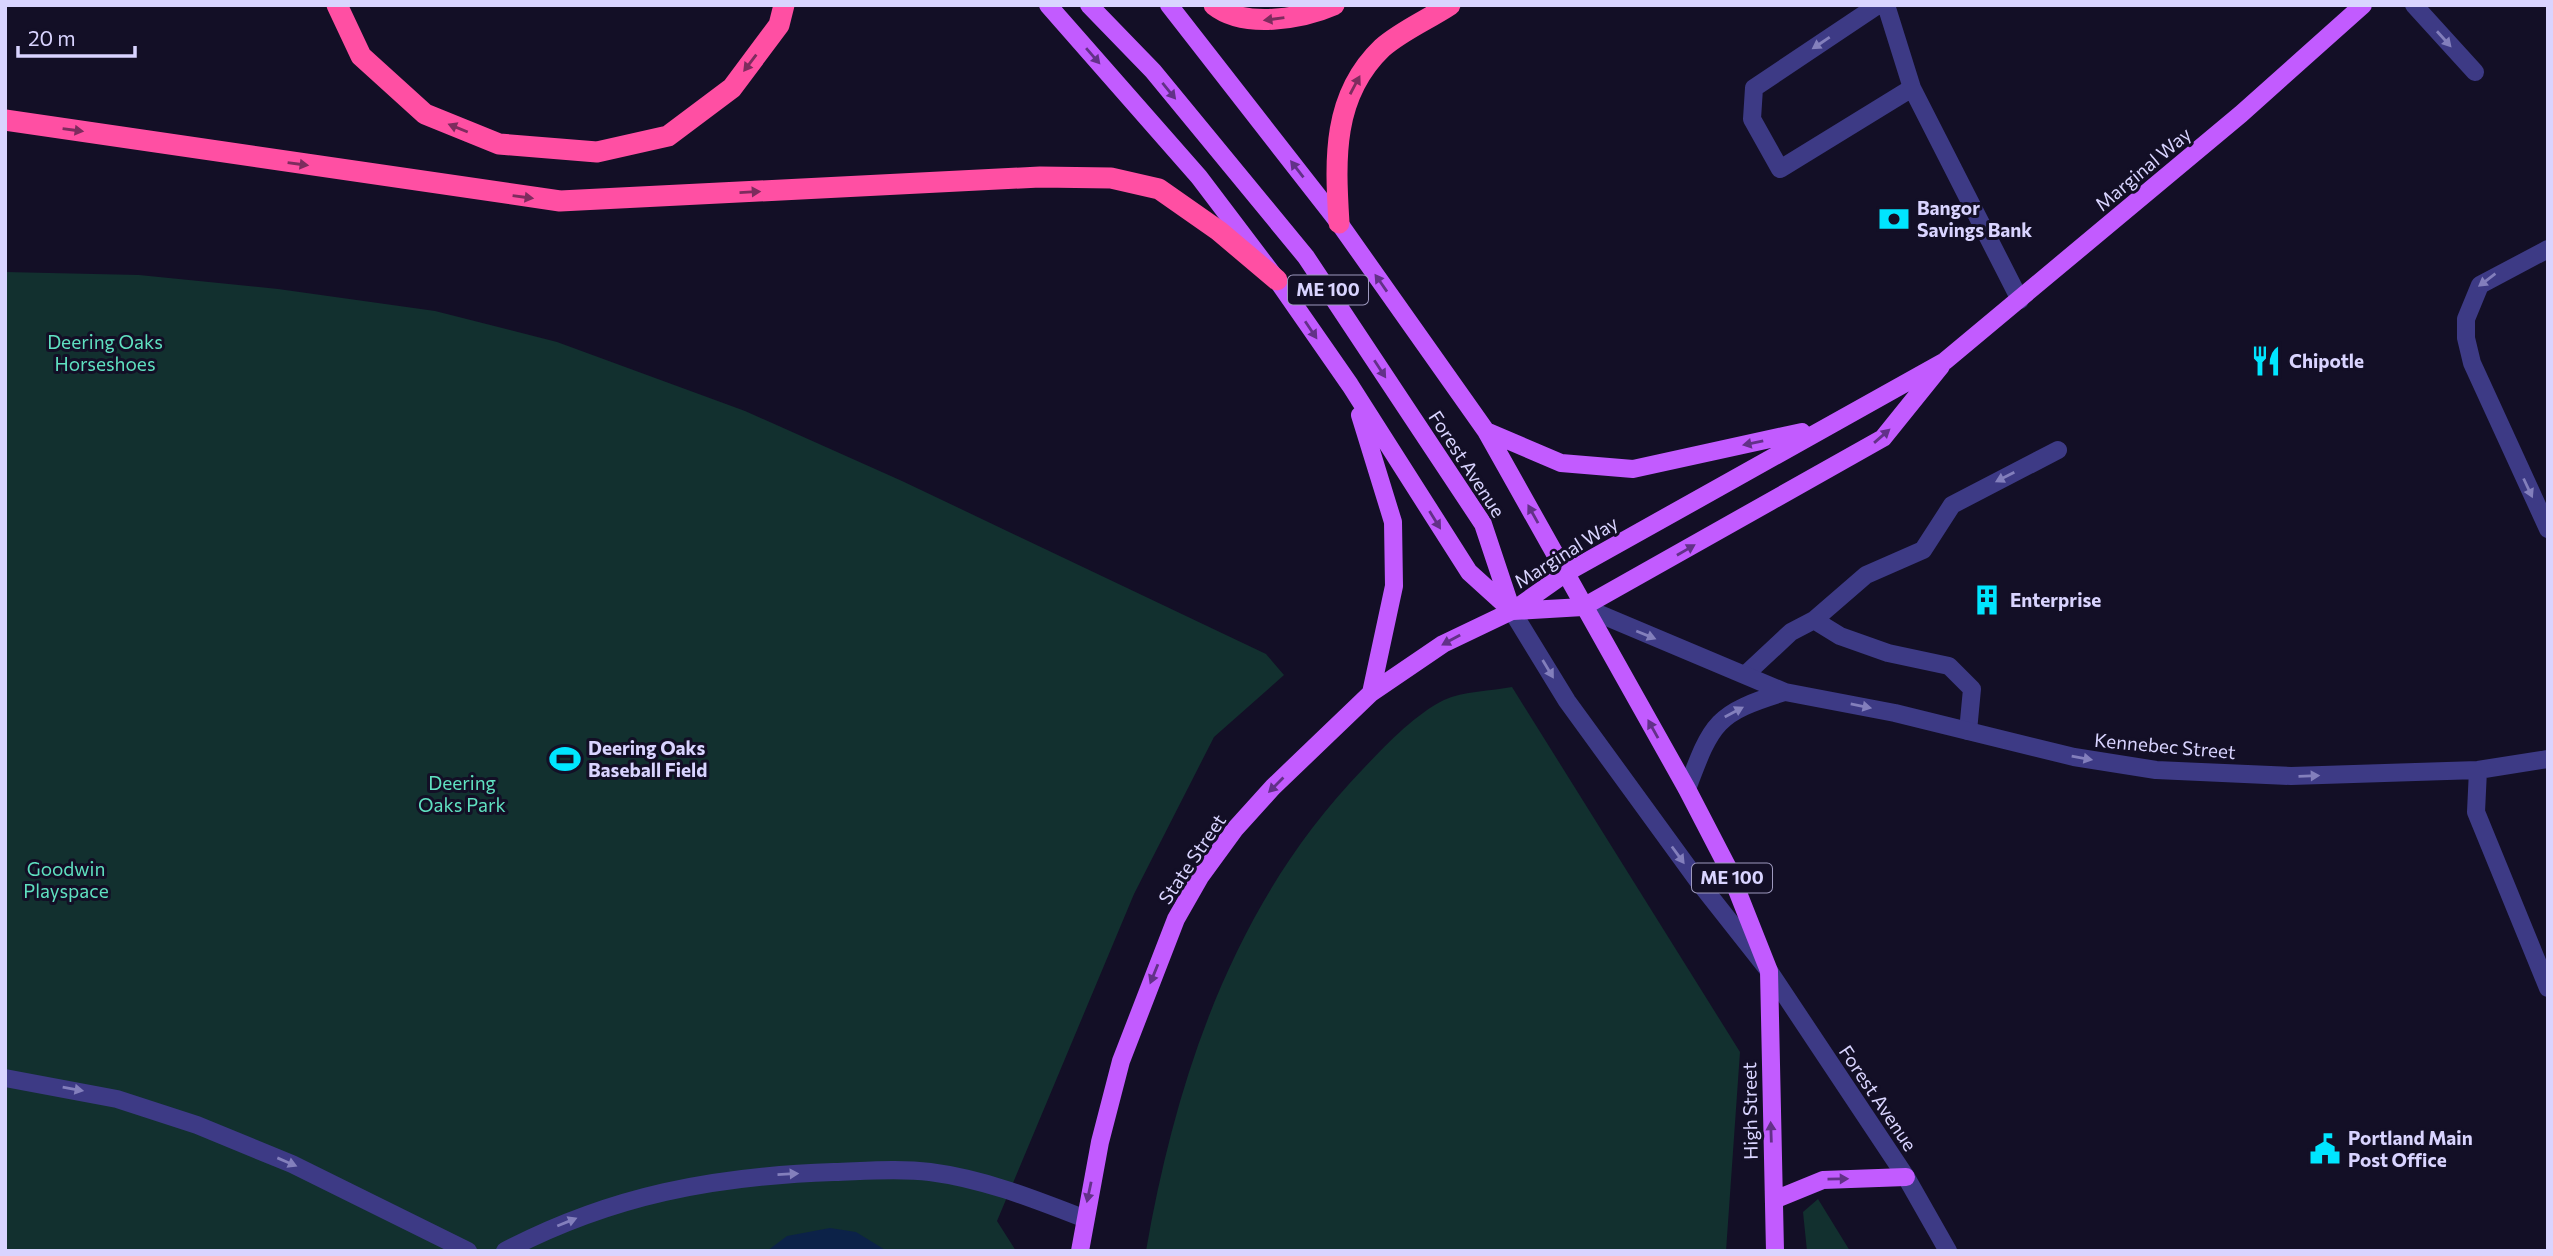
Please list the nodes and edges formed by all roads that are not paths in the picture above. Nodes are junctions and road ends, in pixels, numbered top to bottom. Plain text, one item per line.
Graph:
1 (337, 5) edge
2 (784, 5) edge
3 (1048, 5) edge
4 (1089, 5) edge
5 (1169, 5) edge
6 (1214, 5) edge
7 (1334, 5) edge
8 (1450, 5) edge
9 (1878, 5) edge
10 (1886, 5) edge
11 (2363, 5) edge
12 (2414, 5) edge
13 (2475, 72) dead end
14 (1912, 88) junction
15 (5, 120) edge
16 (1339, 223) junction
17 (2548, 249) edge
18 (1277, 280) junction
19 (2020, 300) junction
20 (1945, 361) junction
21 (1350, 386) junction
22 (1819, 429) junction
23 (1486, 431) junction
24 (2058, 450) dead end
25 (2548, 530) edge
26 (1566, 573) junction
27 (1583, 607) junction
28 (1512, 611) junction
29 (1814, 620) junction
30 (1746, 674) junction
31 (1786, 692) junction
32 (1371, 693) junction
33 (1968, 731) junction
34 (2548, 759) edge
35 (2478, 770) junction
36 (1687, 789) junction
37 (1769, 971) junction
38 (2548, 988) edge
39 (5, 1078) edge
40 (1906, 1177) junction
41 (1774, 1200) junction
42 (1083, 1218) junction
43 (468, 1251) edge
44 (505, 1251) edge
45 (1080, 1251) edge
46 (1774, 1251) edge
47 (1948, 1251) edge

2 -> 1 highway
3 -> 18 main road
4 -> 28 main road, Forest Avenue / ME 100
16 -> 5 main road, Forest Avenue / ME 100
7 -> 6 highway
16 -> 8 highway
9 -> 14 street
10 - 14 street
11 - 19 main road, Marginal Way
12 -> 13 street
14 - 19 street
15 -> 18 highway
23 -> 16 main road, Forest Avenue / ME 100
17 -> 25 street
18 -> 21 main road
19 - 20 main road, Marginal Way
20 - 22 main road, Marginal Way
27 -> 20 main road, Marginal Way
21 -> 28 main road
21 - 32 main road
22 -> 23 main road
22 - 26 main road, Marginal Way
26 -> 23 main road, Forest Avenue / ME 100
24 -> 29 street
26 - 27 main road, Forest Avenue / ME 100
26 - 28 main road, Marginal Way
27 - 28 main road, Marginal Way
27 -> 30 street, Kennebec Street
36 -> 27 main road, Forest Avenue / ME 100
28 -> 32 main road, State Street
28 -> 37 street, Forest Avenue / ME 100
29 - 30 street
29 - 33 street
30 - 31 street, Kennebec Street
31 -> 33 street, Kennebec Street
36 -> 31 street, Kennebec Street
32 -> 42 main road, State Street
33 -> 35 street, Kennebec Street
34 - 35 street, Kennebec Street
35 - 38 street
36 - 37 main road, Forest Avenue / ME 100
37 - 40 street, Forest Avenue / ME 100
41 -> 37 main road, High Street
39 -> 43 street
41 -> 40 main road
40 - 47 street, Forest Avenue / ME 100
41 - 46 main road, High Street
44 -> 42 street
42 - 45 main road, State Street

